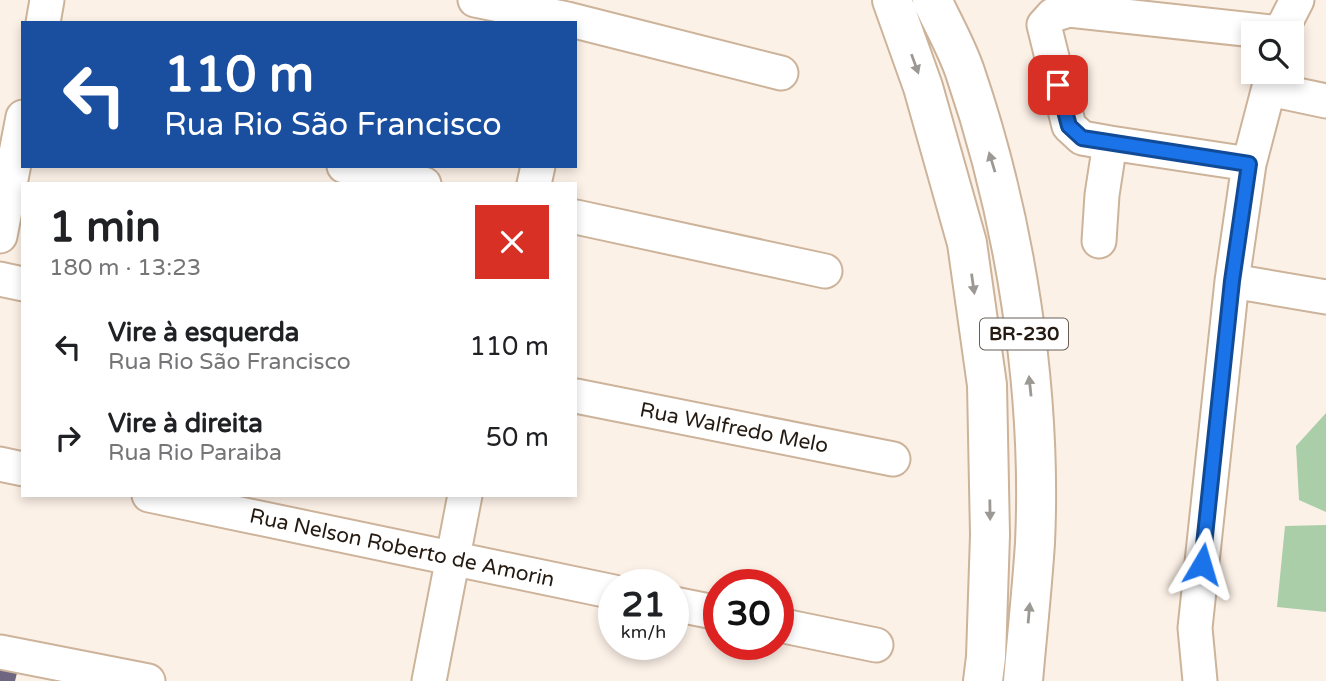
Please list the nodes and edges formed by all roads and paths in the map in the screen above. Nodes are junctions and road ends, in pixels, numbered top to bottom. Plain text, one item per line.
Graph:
1 (47, 0) edge
2 (475, 0) edge
3 (892, 0) edge
4 (932, 0) edge
5 (1297, 0) edge
6 (568, 14) edge
7 (43, 21) edge
8 (1286, 21) edge
9 (1241, 29) edge
10 (781, 73) dead end
11 (1270, 84) edge
12 (1281, 84) edge
13 (1326, 101) edge
14 (21, 127) edge
15 (1110, 143) junction
16 (1249, 164) junction
17 (353, 168) edge
18 (415, 182) edge
19 (577, 217) edge
20 (0, 236) edge
21 (1099, 241) dead end
22 (825, 271) dead end
23 (0, 279) edge
24 (1232, 281) junction
25 (21, 284) edge
26 (1326, 298) edge
27 (577, 396) edge
28 (893, 459) dead end
29 (0, 464) edge
30 (21, 469) edge
31 (158, 497) edge
32 (465, 497) edge
33 (451, 559) junction
34 (598, 589) edge
35 (794, 628) edge
36 (876, 645) dead end
37 (0, 652) edge
38 (148, 681) edge
39 (429, 681) edge
40 (983, 681) edge
41 (1023, 681) edge
42 (1200, 681) edge

1 - 7 street
2 - 6 street
3 -> 40 highway, BR-230
41 -> 4 highway, BR-230
5 - 8 street
6 - 10 street
9 - 15 street
11 - 16 street
12 - 13 street
14 - 20 street
15 - 16 street
15 - 21 street
16 - 24 street
17 - 18 street
19 - 22 street
23 - 25 street
24 - 26 street
24 - 42 street
27 - 28 street, Rua Walfredo Melo
29 - 30 street
31 - 33 street, Rua Nelson Roberto de Amorin
32 - 33 street
33 - 34 street, Rua Nelson Roberto de Amorin
33 - 39 street
35 - 36 street
37 - 38 street

